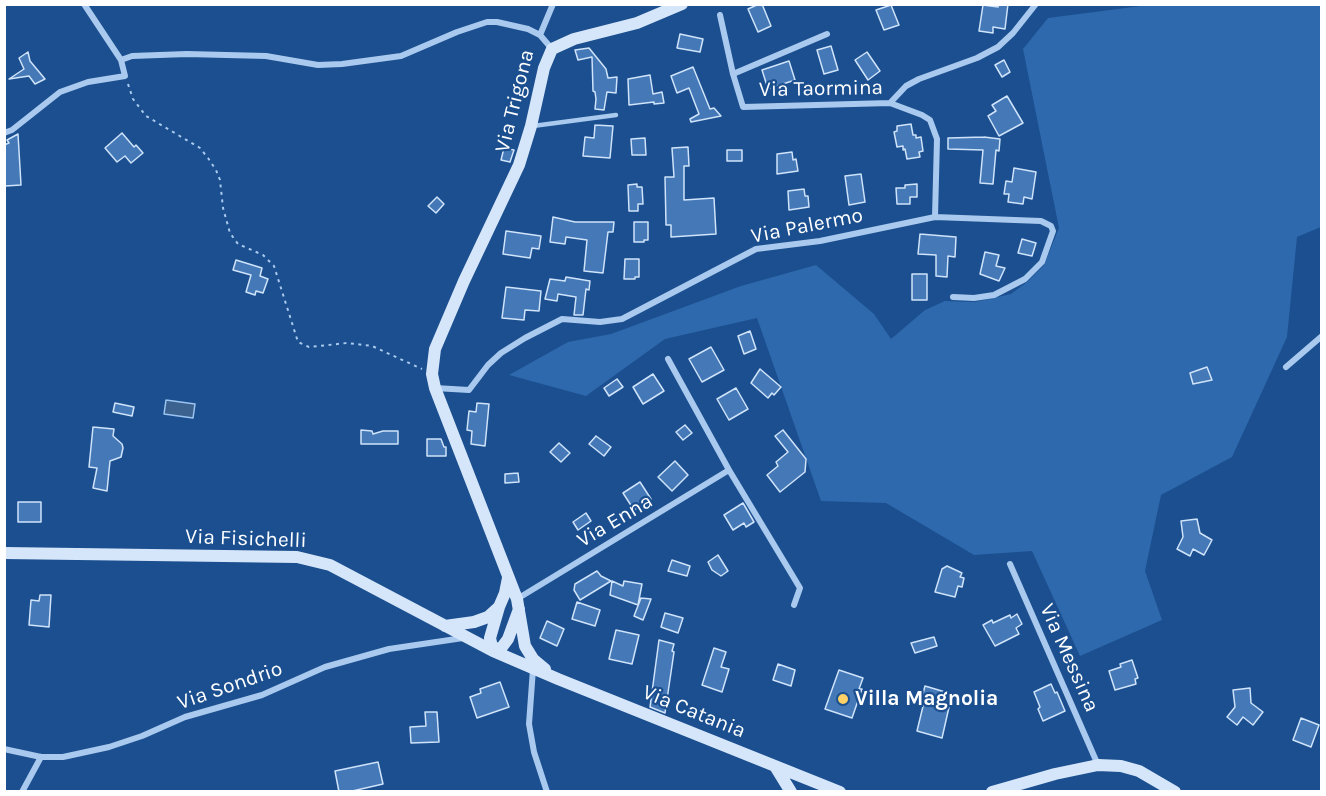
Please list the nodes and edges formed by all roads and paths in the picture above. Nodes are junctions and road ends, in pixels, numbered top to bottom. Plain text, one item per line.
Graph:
1 (84, 4) edge
2 (553, 4) edge
3 (682, 4) edge
4 (1036, 4) edge
5 (720, 15) dead end
6 (540, 34) junction
7 (827, 34) dead end
8 (552, 50) junction
9 (121, 60) junction
10 (733, 74) junction
11 (125, 76) junction
12 (890, 103) junction
13 (616, 115) dead end
14 (531, 126) junction
15 (4, 133) edge
16 (935, 217) junction
17 (953, 297) dead end
18 (1322, 336) edge
19 (668, 359) dead end
20 (1286, 367) dead end
21 (432, 374) junction
22 (435, 388) junction
23 (729, 470) junction
24 (4, 553) edge
25 (1010, 564) dead end
26 (509, 576) junction
27 (518, 603) junction
28 (794, 605) dead end
29 (499, 606) junction
30 (445, 626) junction
31 (464, 638) junction
32 (493, 651) junction
33 (533, 668) junction
34 (558, 679) junction
35 (4, 749) edge
36 (41, 757) junction
37 (1098, 765) junction
38 (775, 766) junction
39 (833, 791) edge
40 (22, 792) edge
41 (547, 792) edge
42 (791, 792) edge
43 (992, 792) edge
44 (1175, 792) edge

1 - 9 street
2 - 6 street
3 - 8 main road
4 - 12 street
5 - 10 street, Via Taormina
6 - 8 street, Via Trigona
6 - 9 street, Via Trigona
7 - 10 street
8 - 14 main road, Via Trigona
9 - 11 street
10 - 12 street, Via Taormina
11 - 15 street
11 - 21 path
12 - 16 street, Via Taormina
13 - 14 lane
14 - 21 main road, Via Trigona
16 - 17 street, Via Palermo
16 - 22 street, Via Palermo
18 - 20 street
19 - 23 street
21 - 22 main road, Via Trigona
22 - 26 main road, Via Trigona
23 - 27 street, Via Enna
23 - 28 street
24 - 30 main road, Via Fisichelli
25 - 37 street, Via Messina
26 - 27 main road, Via Trigona
26 - 29 main road
27 - 32 main road
27 - 34 main road, Via Trigona
29 - 30 main road
29 - 32 main road
30 - 31 main road, Via Fisichelli
31 - 32 main road, Via Fisichelli
31 - 36 street, Via Sondrio
32 - 33 main road, Via Fisichelli
33 - 34 main road, Via Catania
33 - 41 street
34 - 38 main road, Via Catania
35 - 36 street, Via Sondrio
36 - 40 street
37 - 43 main road
37 - 44 main road
38 - 39 main road, Via Catania
38 - 42 main road

